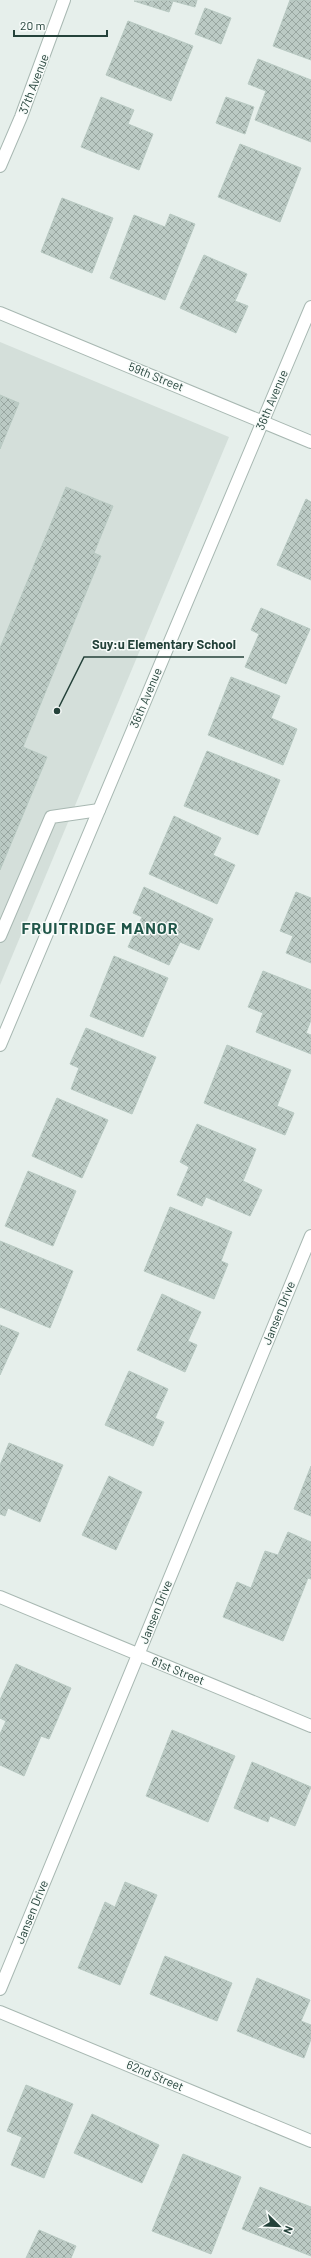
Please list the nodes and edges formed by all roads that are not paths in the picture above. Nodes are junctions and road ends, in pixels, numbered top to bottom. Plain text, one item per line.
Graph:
1 (64, 0) edge
2 (0, 166) edge
3 (311, 307) edge
4 (0, 313) edge
5 (263, 422) junction
6 (311, 442) edge
7 (99, 810) junction
8 (0, 936) edge
9 (0, 1045) edge
10 (311, 1236) edge
11 (0, 1597) edge
12 (138, 1654) junction
13 (311, 1726) edge
14 (0, 1989) edge
15 (0, 2012) edge
16 (311, 2141) edge

1 - 2 street, 37th Avenue
3 - 5 street, 36th Avenue
4 - 5 street, 59th Street
5 - 6 street, 59th Street
5 - 7 street, 36th Avenue
7 - 8 street
7 - 9 street, 36th Avenue
10 - 12 street, Jansen Drive
11 - 12 street, 61st Street
12 - 13 street, 61st Street
12 - 14 street, Jansen Drive
15 - 16 street, 62nd Street

